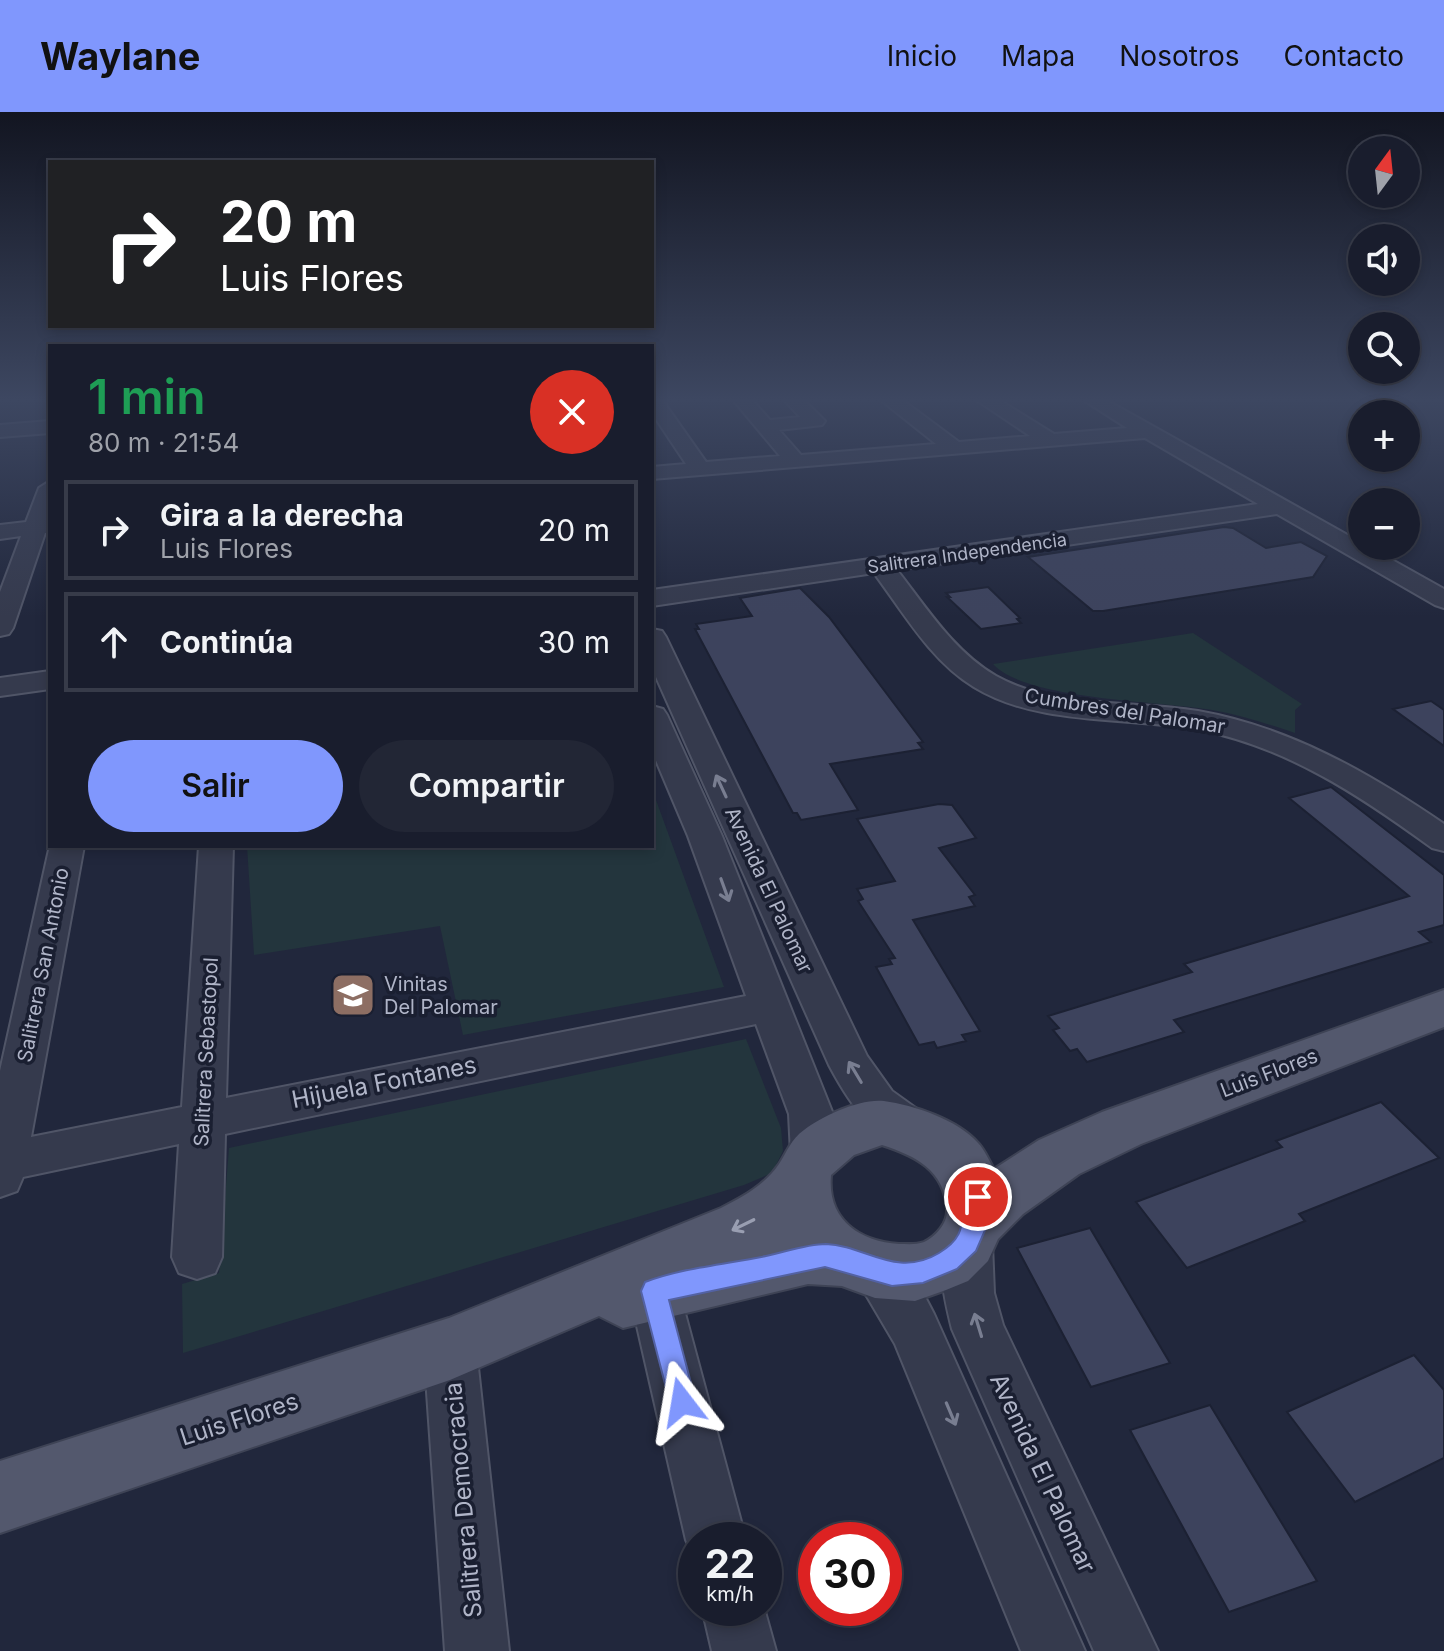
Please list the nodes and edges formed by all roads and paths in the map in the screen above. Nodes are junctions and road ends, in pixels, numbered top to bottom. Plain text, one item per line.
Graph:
1 (1222, 473) edge
2 (48, 499) edge
3 (1281, 507) junction
4 (43, 526) edge
5 (0, 532) edge
6 (880, 565) junction
7 (654, 598) edge
8 (1444, 600) edge
9 (0, 628) edge
10 (654, 641) edge
11 (48, 680) edge
12 (0, 687) edge
13 (654, 720) edge
14 (1444, 840) edge
15 (67, 848) edge
16 (216, 848) edge
17 (769, 1006) junction
18 (1444, 1008) edge
19 (203, 1118) junction
20 (927, 1137) junction
21 (1095, 1138) junction
22 (808, 1166) junction
23 (1, 1167) edge
24 (972, 1232) junction
25 (197, 1257) dead end
26 (862, 1265) junction
27 (654, 1291) junction
28 (464, 1344) junction
29 (0, 1497) edge
30 (712, 1522) edge
31 (738, 1626) edge
32 (477, 1651) edge
33 (744, 1651) edge
34 (1053, 1651) edge
35 (1126, 1651) edge

1 - 3 street
2 - 4 street
3 - 6 street, Salitrera Independencia
3 - 8 street
4 - 5 street
4 - 9 street
6 - 7 street, Salitrera Independencia
6 - 14 street, Cumbres del Palomar
20 -> 10 street, Avenida El Palomar
11 - 12 street
13 -> 17 street, Avenida El Palomar
15 - 23 street, Salitrera San Antonio
16 - 19 street, Salitrera Sebastopol
17 - 19 street, Hijuela Fontanes
17 - 22 street, Avenida El Palomar
18 - 21 main road, Luis Flores
19 - 23 street, Hijuela Fontanes
19 - 25 street, Salitrera Sebastopol
20 - 21 main road, Luis Flores
20 - 22 main road
20 - 24 main road
21 - 24 main road, Luis Flores
22 - 26 main road
22 -> 28 main road, Luis Flores
24 - 26 main road
35 -> 24 street, Avenida El Palomar
26 - 27 main road, Luis Flores
26 -> 34 street
27 - 28 main road, Luis Flores
27 - 30 street
28 - 29 main road, Luis Flores
28 - 32 street, Salitrera Democracia
31 - 33 street

